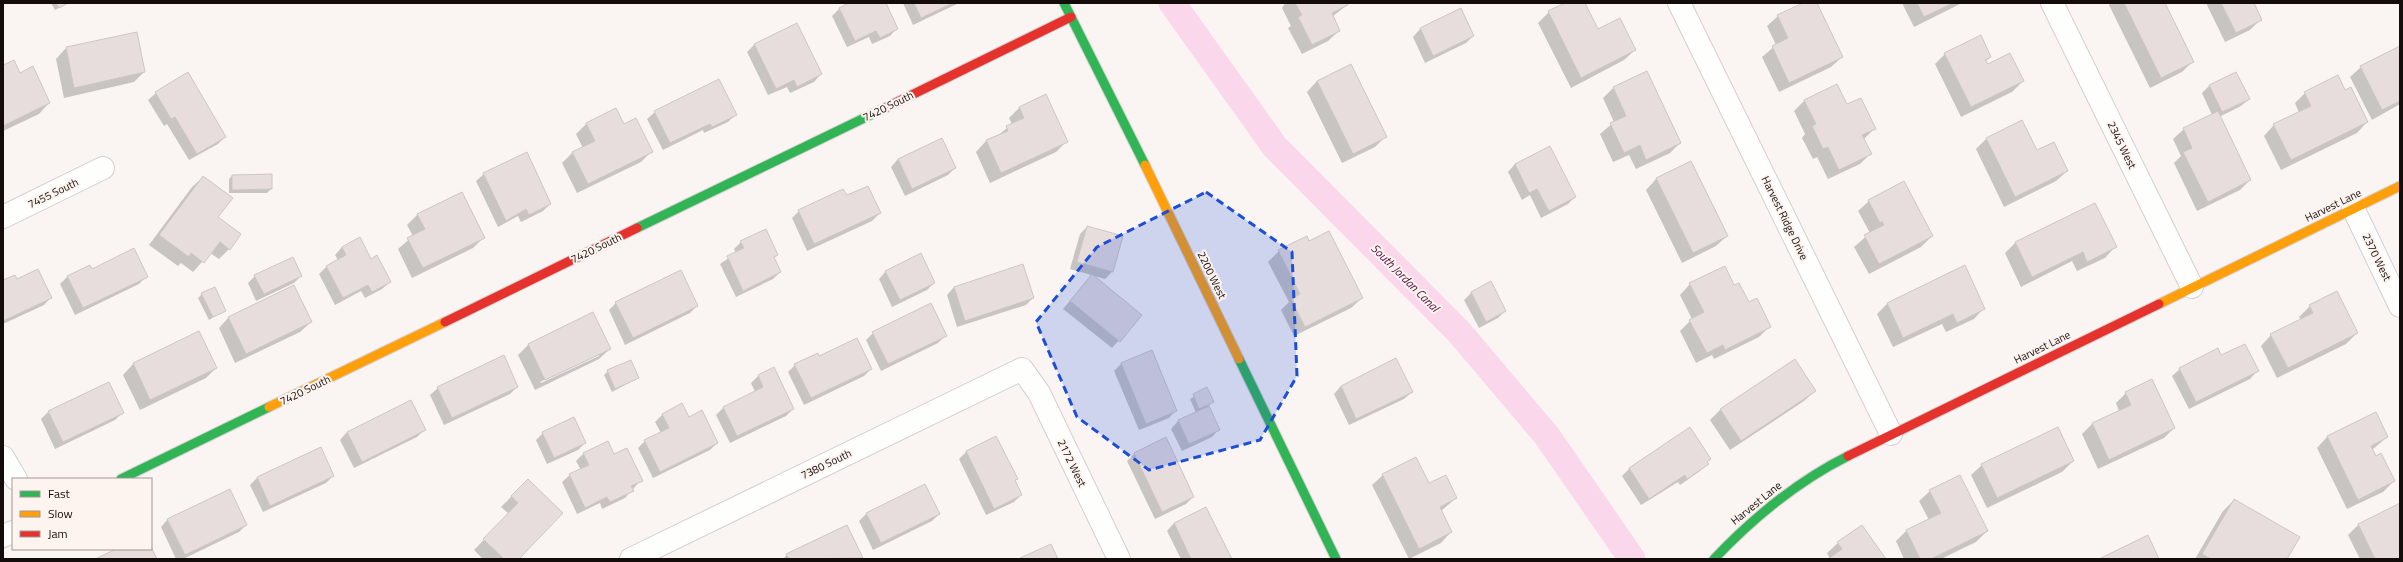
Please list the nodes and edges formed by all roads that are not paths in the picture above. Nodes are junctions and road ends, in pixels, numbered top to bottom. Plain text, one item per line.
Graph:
1 (1064, 3) edge
2 (1679, 3) edge
3 (2052, 3) edge
4 (1071, 17) junction
5 (103, 168) dead end
6 (2400, 186) edge
7 (2353, 208) junction
8 (3, 217) edge
9 (2192, 287) junction
10 (2400, 306) edge
11 (1022, 369) joint
12 (1890, 434) junction
13 (3, 457) edge
14 (15, 478) edge
15 (123, 478) edge
16 (631, 559) edge
17 (1119, 559) edge
18 (1336, 559) edge
19 (1714, 559) edge

1 - 4 street, 2200 West
2 - 12 street, Harvest Ridge Drive
3 - 9 street, 2345 West
4 - 15 street, 7420 South
4 - 18 street, 2200 West
5 - 8 street, 7455 South
6 - 7 street, Harvest Lane
7 - 9 street, Harvest Lane
7 - 10 street, 2370 West
9 - 12 street, Harvest Lane
11 - 16 street, 7380 South
11 - 17 street, 2172 West
12 - 19 street, Harvest Lane
13 - 14 street

